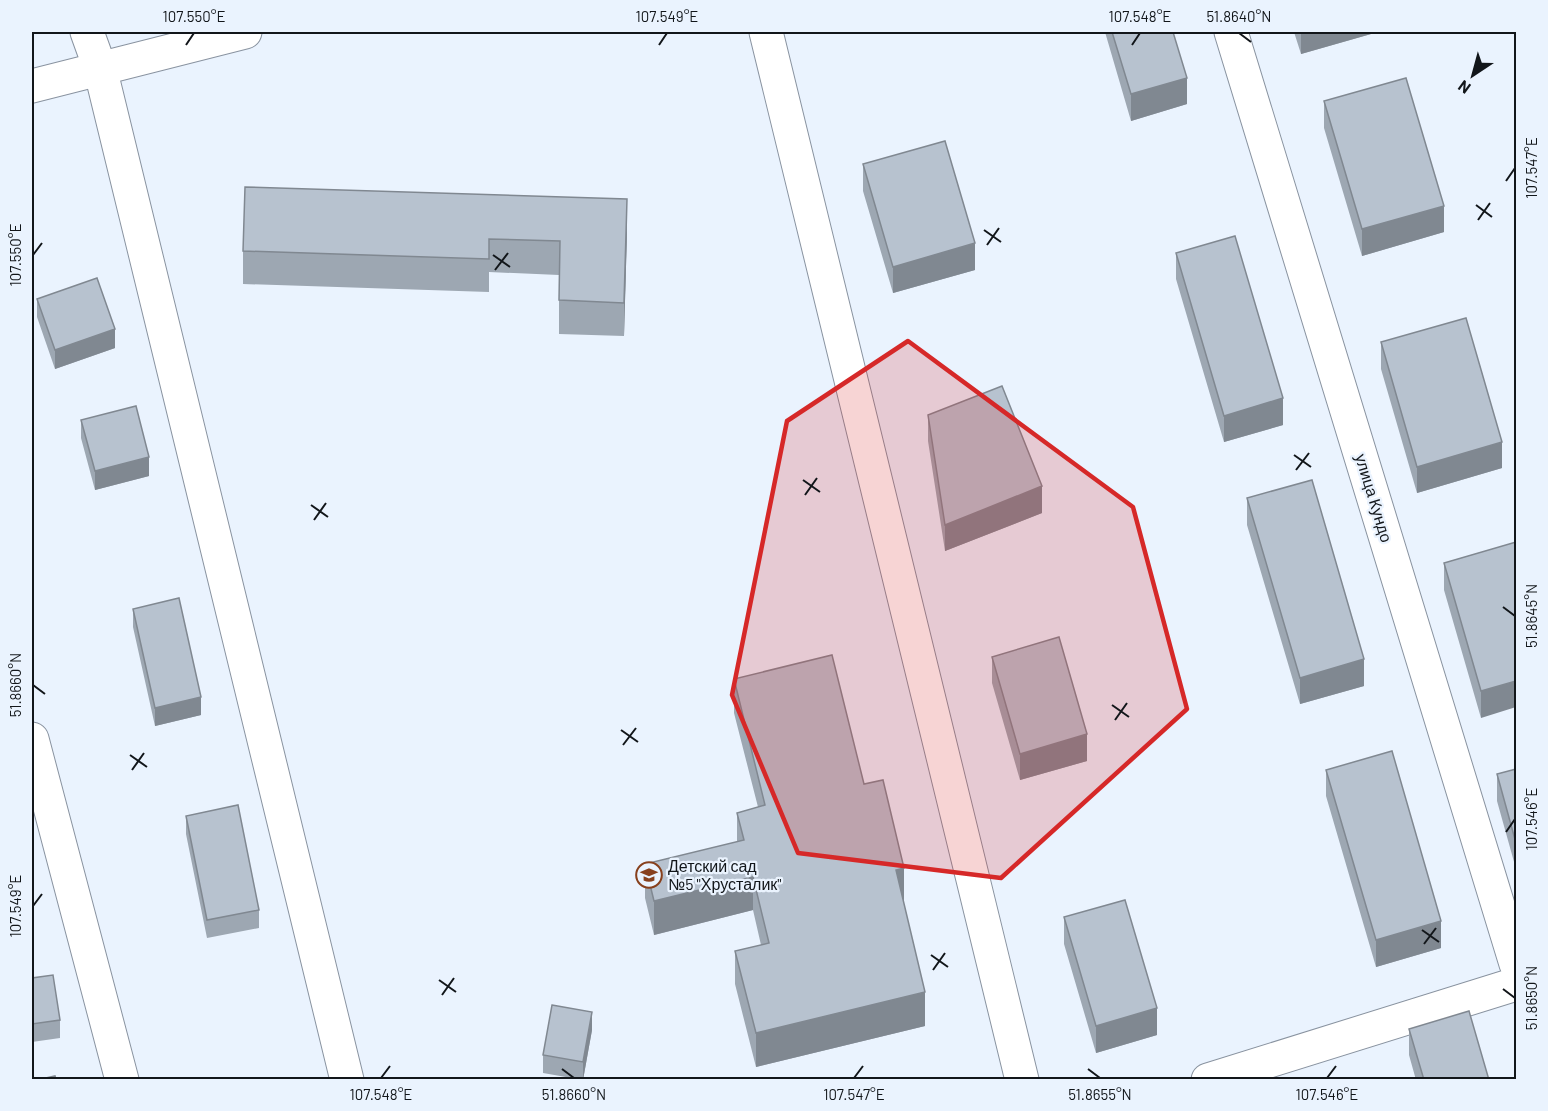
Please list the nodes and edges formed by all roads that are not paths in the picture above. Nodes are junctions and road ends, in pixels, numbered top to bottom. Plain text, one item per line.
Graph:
1 (87, 32) edge
2 (245, 32) edge
3 (766, 32) edge
4 (1231, 32) edge
5 (100, 68) junction
6 (32, 86) edge
7 (32, 739) edge
8 (1516, 964) edge
9 (1516, 984) edge
10 (122, 1080) edge
11 (347, 1080) edge
12 (1022, 1080) edge
13 (1208, 1080) edge

1 - 5 street
2 - 5 street
3 - 12 street
4 - 8 street, улица Кундо
5 - 6 street
5 - 11 street
7 - 10 street
9 - 13 street

